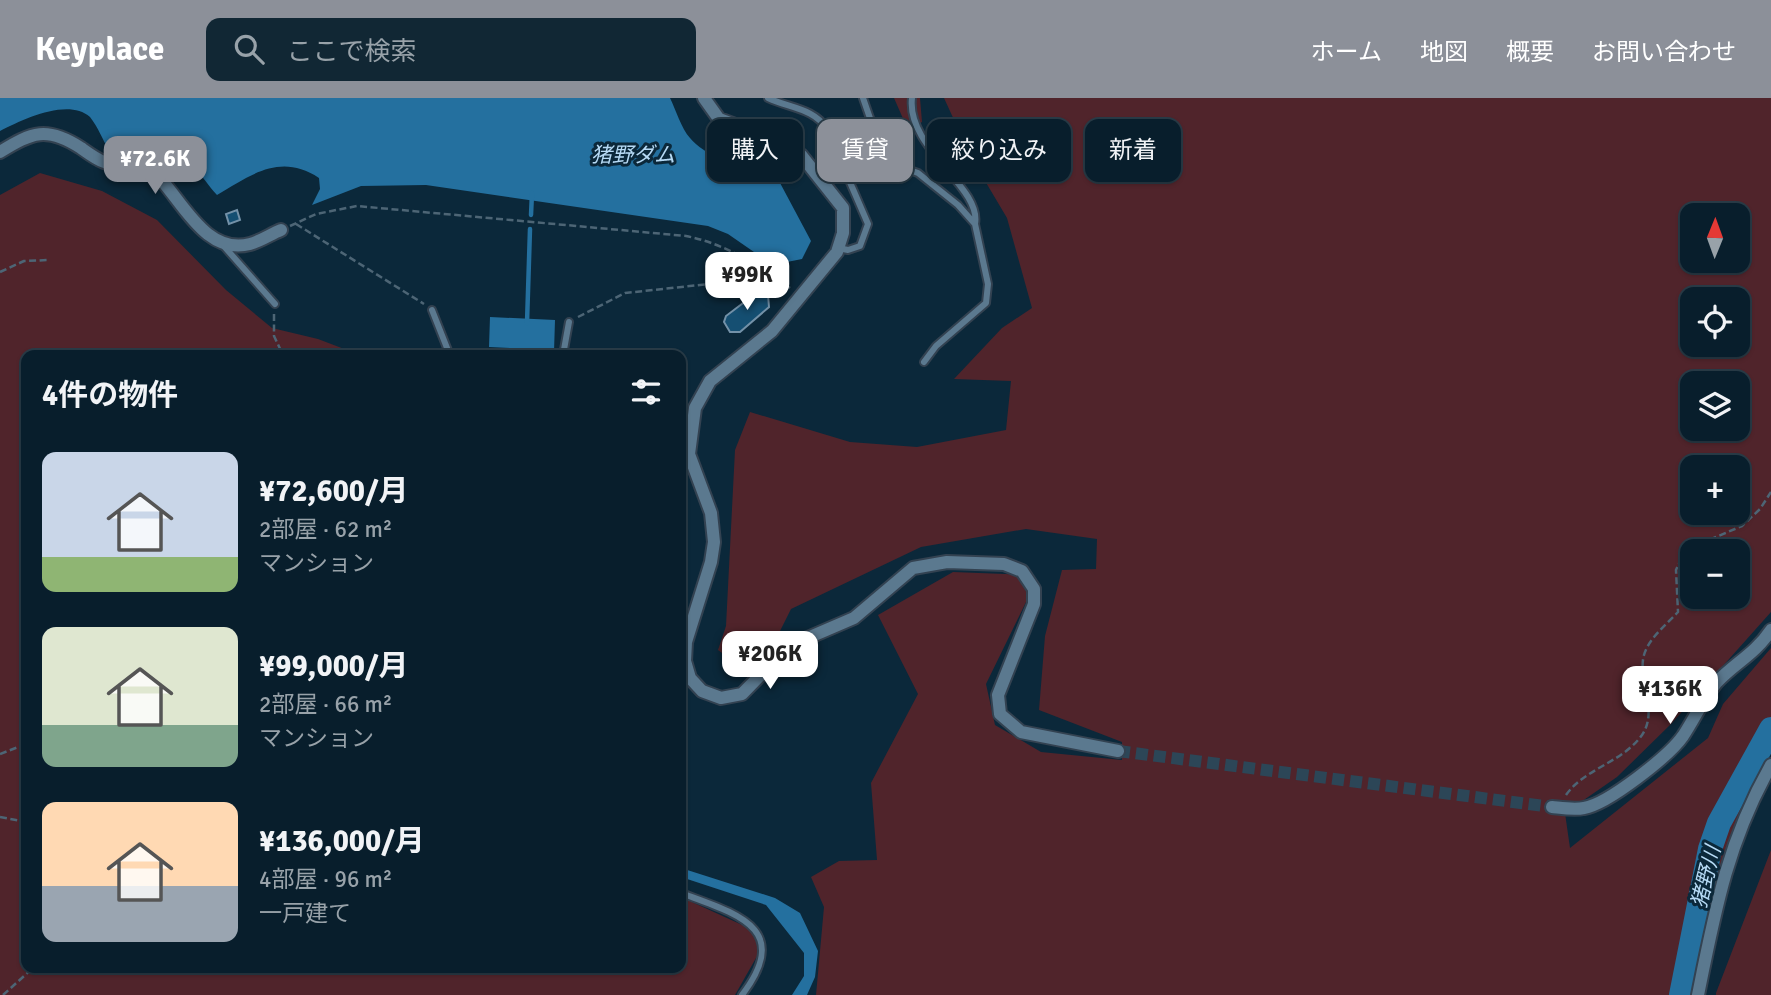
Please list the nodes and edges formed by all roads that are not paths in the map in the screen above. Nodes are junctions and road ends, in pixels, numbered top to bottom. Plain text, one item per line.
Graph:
1 (704, 98) edge
2 (768, 98) edge
3 (863, 98) edge
4 (912, 98) edge
5 (0, 152) edge
6 (975, 224) junction
7 (281, 230) road end
8 (220, 243) junction
9 (838, 248) junction
10 (275, 304) road end
11 (432, 310) road end
12 (569, 322) road end
13 (448, 350) edge
14 (564, 350) edge
15 (923, 362) dead end
16 (1771, 630) edge
17 (686, 642) edge
18 (686, 664) edge
19 (1118, 751) tunnel mouth
20 (1771, 765) edge
21 (1558, 808) tunnel mouth
22 (686, 895) edge
23 (742, 995) edge
24 (1698, 995) edge

1 - 9 street
2 - 9 lane
3 - 6 lane
4 - 6 lane
5 - 8 street
6 - 15 lane
7 - 8 street
8 - 10 lane
9 - 17 street
11 - 13 lane
12 - 14 lane
16 - 21 street
18 - 19 street
20 - 24 street
22 - 23 lane

